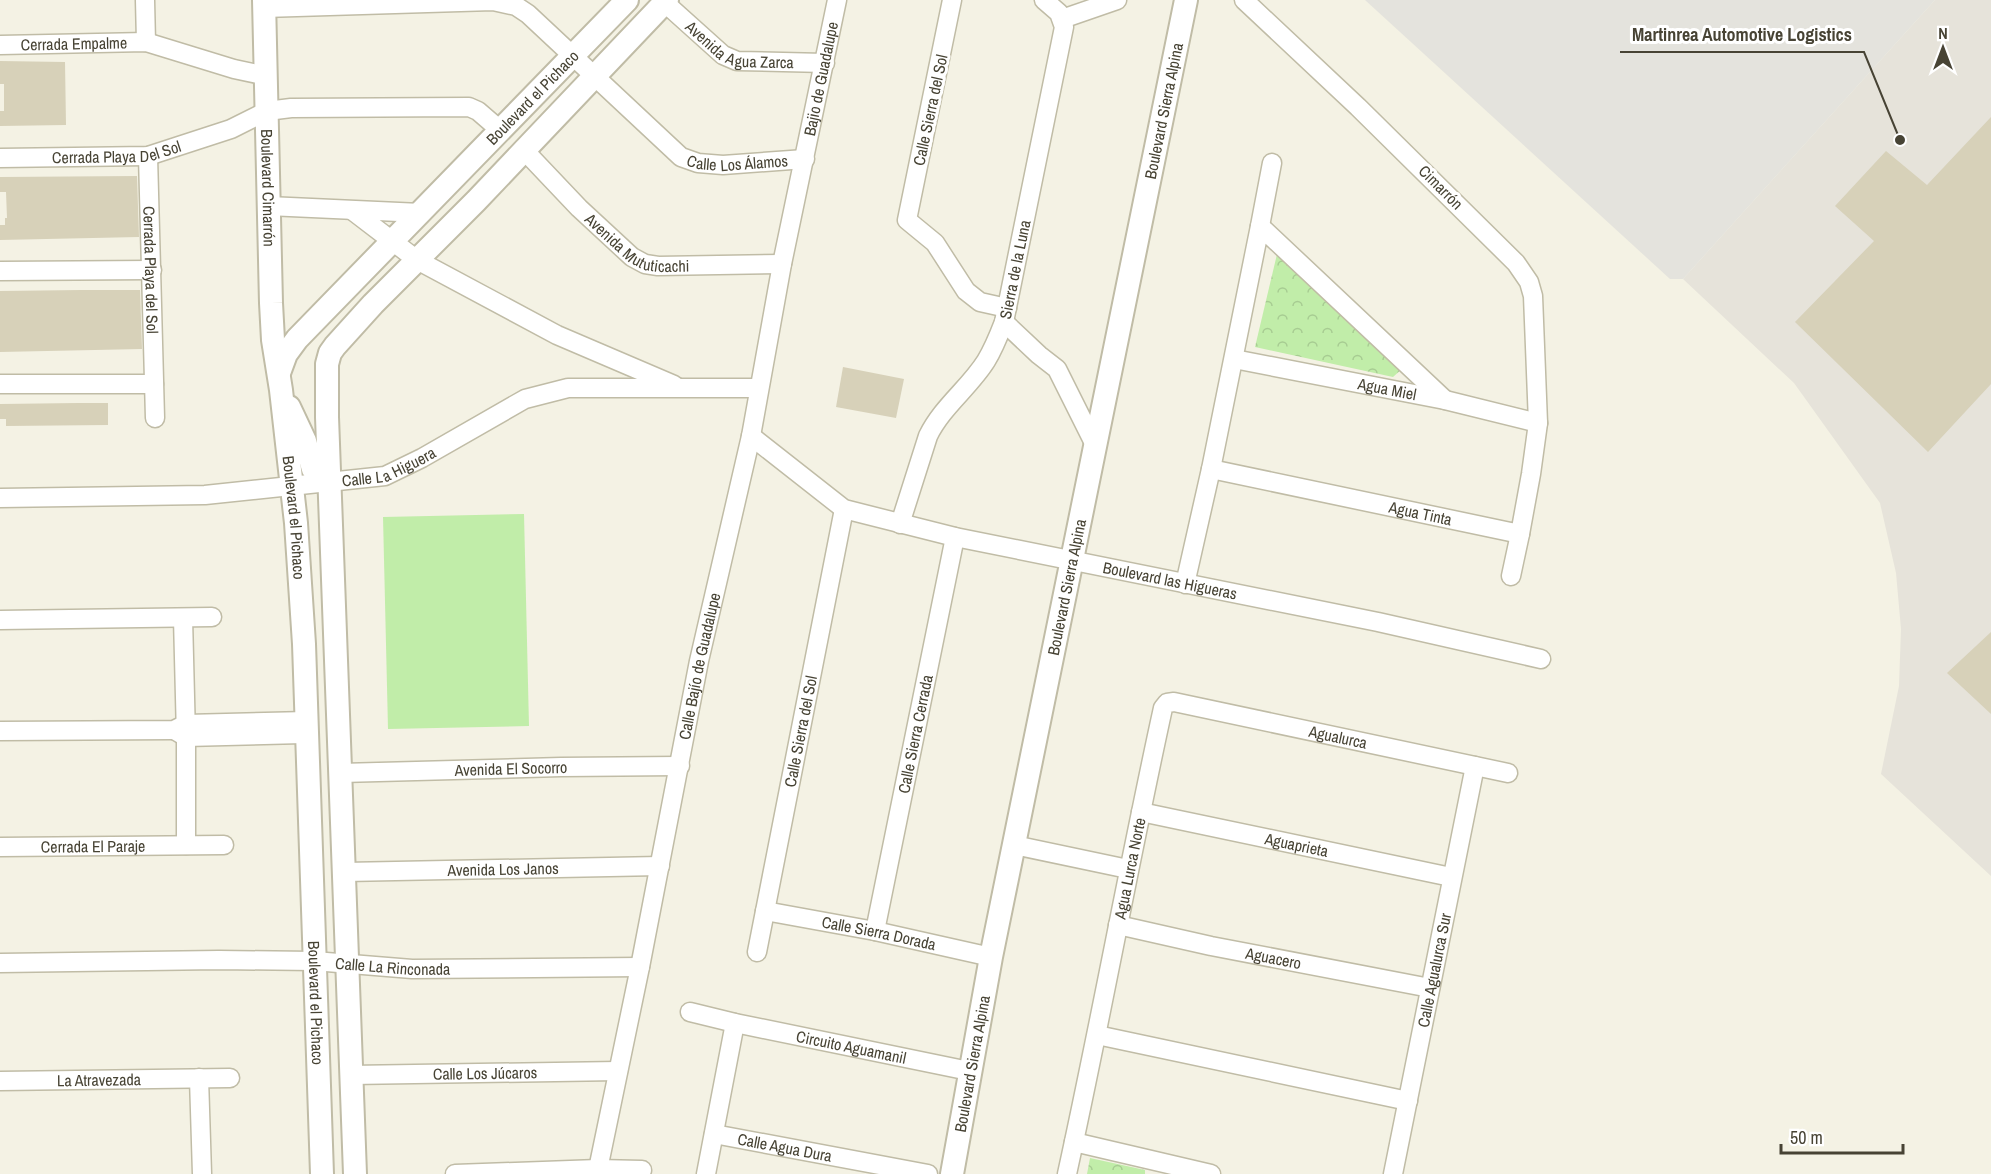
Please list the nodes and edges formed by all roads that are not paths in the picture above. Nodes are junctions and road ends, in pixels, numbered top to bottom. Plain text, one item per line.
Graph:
1 (145, 0) edge
2 (494, 0) edge
3 (627, 0) edge
4 (837, 0) edge
5 (952, 0) edge
6 (1044, 0) edge
7 (1117, 0) edge
8 (1186, 0) edge
9 (1244, 0) edge
10 (666, 1) edge
11 (264, 4) edge
12 (1062, 19) junction
13 (146, 42) junction
14 (0, 45) edge
15 (574, 54) junction
16 (825, 63) junction
17 (267, 76) junction
18 (595, 77) junction
19 (267, 111) junction
20 (500, 130) junction
21 (524, 149) junction
22 (147, 156) junction
23 (0, 158) edge
24 (805, 159) junction
25 (1272, 163) dead end
26 (268, 206) junction
27 (353, 211) junction
28 (420, 213) junction
29 (1260, 226) junction
30 (393, 241) junction
31 (417, 260) junction
32 (782, 264) junction
33 (152, 270) junction
34 (0, 271) edge
35 (1006, 315) junction
36 (1234, 359) junction
37 (280, 381) junction
38 (0, 384) edge
39 (154, 384) junction
40 (759, 388) junction
41 (684, 389) junction
42 (1445, 400) junction
43 (155, 418) dead end
44 (1538, 423) junction
45 (751, 436) junction
46 (1095, 445) junction
47 (1211, 469) junction
48 (329, 481) junction
49 (292, 484) junction
50 (0, 498) edge
51 (844, 509) junction
52 (900, 524) junction
53 (1520, 534) junction
54 (955, 537) junction
55 (1072, 560) junction
56 (1511, 576) dead end
57 (1185, 584) junction
58 (212, 617) dead end
59 (183, 618) junction
60 (0, 620) edge
61 (1541, 659) dead end
62 (1167, 703) joint
63 (308, 728) junction
64 (182, 730) junction
65 (0, 731) edge
66 (680, 766) junction
67 (1475, 766) junction
68 (341, 773) junction
69 (1508, 773) dead end
70 (1141, 812) junction
71 (186, 845) junction
72 (224, 845) dead end
73 (1014, 845) junction
74 (0, 847) edge
75 (660, 866) junction
76 (1128, 869) junction
77 (345, 872) junction
78 (1451, 877) junction
79 (765, 911) junction
80 (1118, 925) junction
81 (875, 931) junction
82 (757, 952) dead end
83 (991, 957) junction
84 (315, 961) junction
85 (0, 963) edge
86 (348, 964) junction
87 (640, 967) junction
88 (1430, 988) junction
89 (690, 1012) dead end
90 (735, 1023) junction
91 (1097, 1035) junction
92 (618, 1071) junction
93 (969, 1071) junction
94 (351, 1074) junction
95 (199, 1078) junction
96 (230, 1078) dead end
97 (0, 1081) edge
98 (1408, 1101) junction
99 (714, 1134) junction
100 (1074, 1143) junction
101 (642, 1170) dead end
102 (597, 1171) edge
103 (202, 1174) edge
104 (322, 1174) edge
105 (355, 1174) edge
106 (455, 1174) edge
107 (706, 1174) edge
108 (928, 1174) edge
109 (952, 1174) edge
110 (1067, 1174) edge
111 (1211, 1174) edge
112 (1393, 1174) edge

1 - 13 street, Cerrada Empalme
2 - 11 street, Calle Los Álamos
2 - 15 street, Calle Los Álamos
3 - 15 street, Boulevard el Pichaco
4 - 16 street, Bajio de Guadalupe
5 - 35 street, Calle Sierra del Sol
6 - 12 street
7 - 12 street
8 - 46 street, Boulevard Sierra Alpina
9 - 44 street, Cimarrón
10 - 16 street, Avenida Agua Zarca
10 - 18 street, Boulevard el Pichaco
11 - 17 street, Boulevard Cimarrón
12 - 35 street, Sierra de la Luna
13 - 14 street, Cerrada Empalme
13 - 17 street, Cerrada Empalme
15 - 18 street, Calle Los Álamos
15 - 20 street, Boulevard el Pichaco
16 - 24 street, Bajio de Guadalupe
17 - 19 street, Boulevard Cimarrón
18 - 21 street, Boulevard el Pichaco
18 - 24 street, Calle Los Álamos
19 - 20 street
19 - 22 street, Cerrada Playa Del Sol
19 - 26 street, Boulevard Cimarrón
20 - 28 street, Boulevard el Pichaco
21 - 31 street, Boulevard el Pichaco
21 - 32 street, Avenida Mututicachi
22 - 23 street, Cerrada Playa Del Sol
22 - 33 street, Cerrada Playa del Sol
24 - 32 street, Calle Bajío de Guadalupe
25 - 29 street
26 - 27 street
26 - 37 street, Boulevard Cimarrón
27 - 28 street
27 - 30 street
28 - 30 street, Boulevard el Pichaco
29 - 36 street
29 - 42 street
30 - 31 street
30 - 37 street, Boulevard el Pichaco
31 - 41 street
31 - 48 street, Boulevard el Pichaco
32 - 40 street, Calle Bajío de Guadalupe
33 - 34 street, Cerrada Playa Del Sol
33 - 39 street, Cerrada Playa del Sol
35 - 46 street
35 - 52 street, Sierra de la Luna
36 - 42 street, Agua Miel
36 - 47 street
37 - 48 street
37 - 49 street, Boulevard el Pichaco
38 - 39 street
39 - 43 street
40 - 41 street, Calle La Higuera
40 - 45 street, Calle Bajío de Guadalupe
41 - 48 street, Calle La Higuera
42 - 44 street, Agua Miel
44 - 53 street
45 - 51 street, Boulevard las Higueras
45 - 66 street, Calle Bajío de Guadalupe
46 - 55 street, Boulevard Sierra Alpina
47 - 53 street, Agua Tinta
47 - 57 street
48 - 49 street, Calle La Higuera
48 - 68 street, Boulevard el Pichaco
49 - 50 street, Calle La Higuera
49 - 63 street, Boulevard el Pichaco
51 - 52 street, Boulevard las Higueras
51 - 79 street, Calle Sierra del Sol
52 - 54 street, Boulevard las Higueras
53 - 56 street
54 - 55 street, Boulevard las Higueras
54 - 81 street, Calle Sierra Cerrada
55 - 57 street, Boulevard las Higueras
55 - 73 street, Boulevard Sierra Alpina
57 - 61 street, Boulevard las Higueras
58 - 59 street
59 - 60 street
59 - 64 street
62 - 67 street, Agualurca
62 - 70 street, Agua Lurca Norte
63 - 64 street
63 - 84 street, Boulevard el Pichaco
64 - 65 street
64 - 71 street
66 - 68 street, Avenida El Socorro
66 - 75 street, Calle Bajío de Guadalupe
67 - 69 street, Agualurca
67 - 78 street, Calle Agualurca Sur
68 - 77 street, Boulevard el Pichaco
70 - 76 street, Agua Lurca Norte
70 - 78 street, Aguaprieta
71 - 72 street, Cerrada El Paraje
71 - 74 street, Cerrada El Paraje
73 - 76 street
73 - 83 street, Boulevard Sierra Alpina
75 - 77 street, Avenida Los Janos
75 - 87 street, Calle Bajío de Guadalupe
76 - 80 street, Agua Lurca Norte
77 - 86 street, Boulevard el Pichaco
78 - 88 street, Calle Agualurca Sur
79 - 81 street, Calle Sierra Dorada
79 - 82 street, Calle Sierra del Sol
80 - 88 street, Aguacero
80 - 91 street, Agua Lurca Norte
81 - 83 street, Calle Sierra Dorada
83 - 93 street, Boulevard Sierra Alpina
84 - 85 street, Calle La Rinconada
84 - 86 street, Calle La Rinconada
84 - 104 street, Boulevard el Pichaco
86 - 87 street, Calle La Rinconada
86 - 94 street, Boulevard el Pichaco
87 - 92 street, Calle Bajío de Guadalupe
88 - 98 street, Calle Agualurca Sur
89 - 90 street, Circuito Aguamanil
90 - 93 street, Circuito Aguamanil
90 - 99 street
91 - 98 street
91 - 100 street, Agua Lurca Norte
92 - 94 street, Calle Los Júcaros
92 - 102 street, Calle Bajío de Guadalupe
93 - 109 street, Boulevard Sierra Alpina
94 - 105 street, Boulevard el Pichaco
95 - 96 street, La Atravezada
95 - 97 street, La Atravezada
95 - 103 street
98 - 112 street, Calle Agualurca Sur
99 - 107 street
99 - 108 street, Calle Agua Dura
100 - 110 street, Agua Lurca Norte
100 - 111 street
101 - 102 street
102 - 106 street

